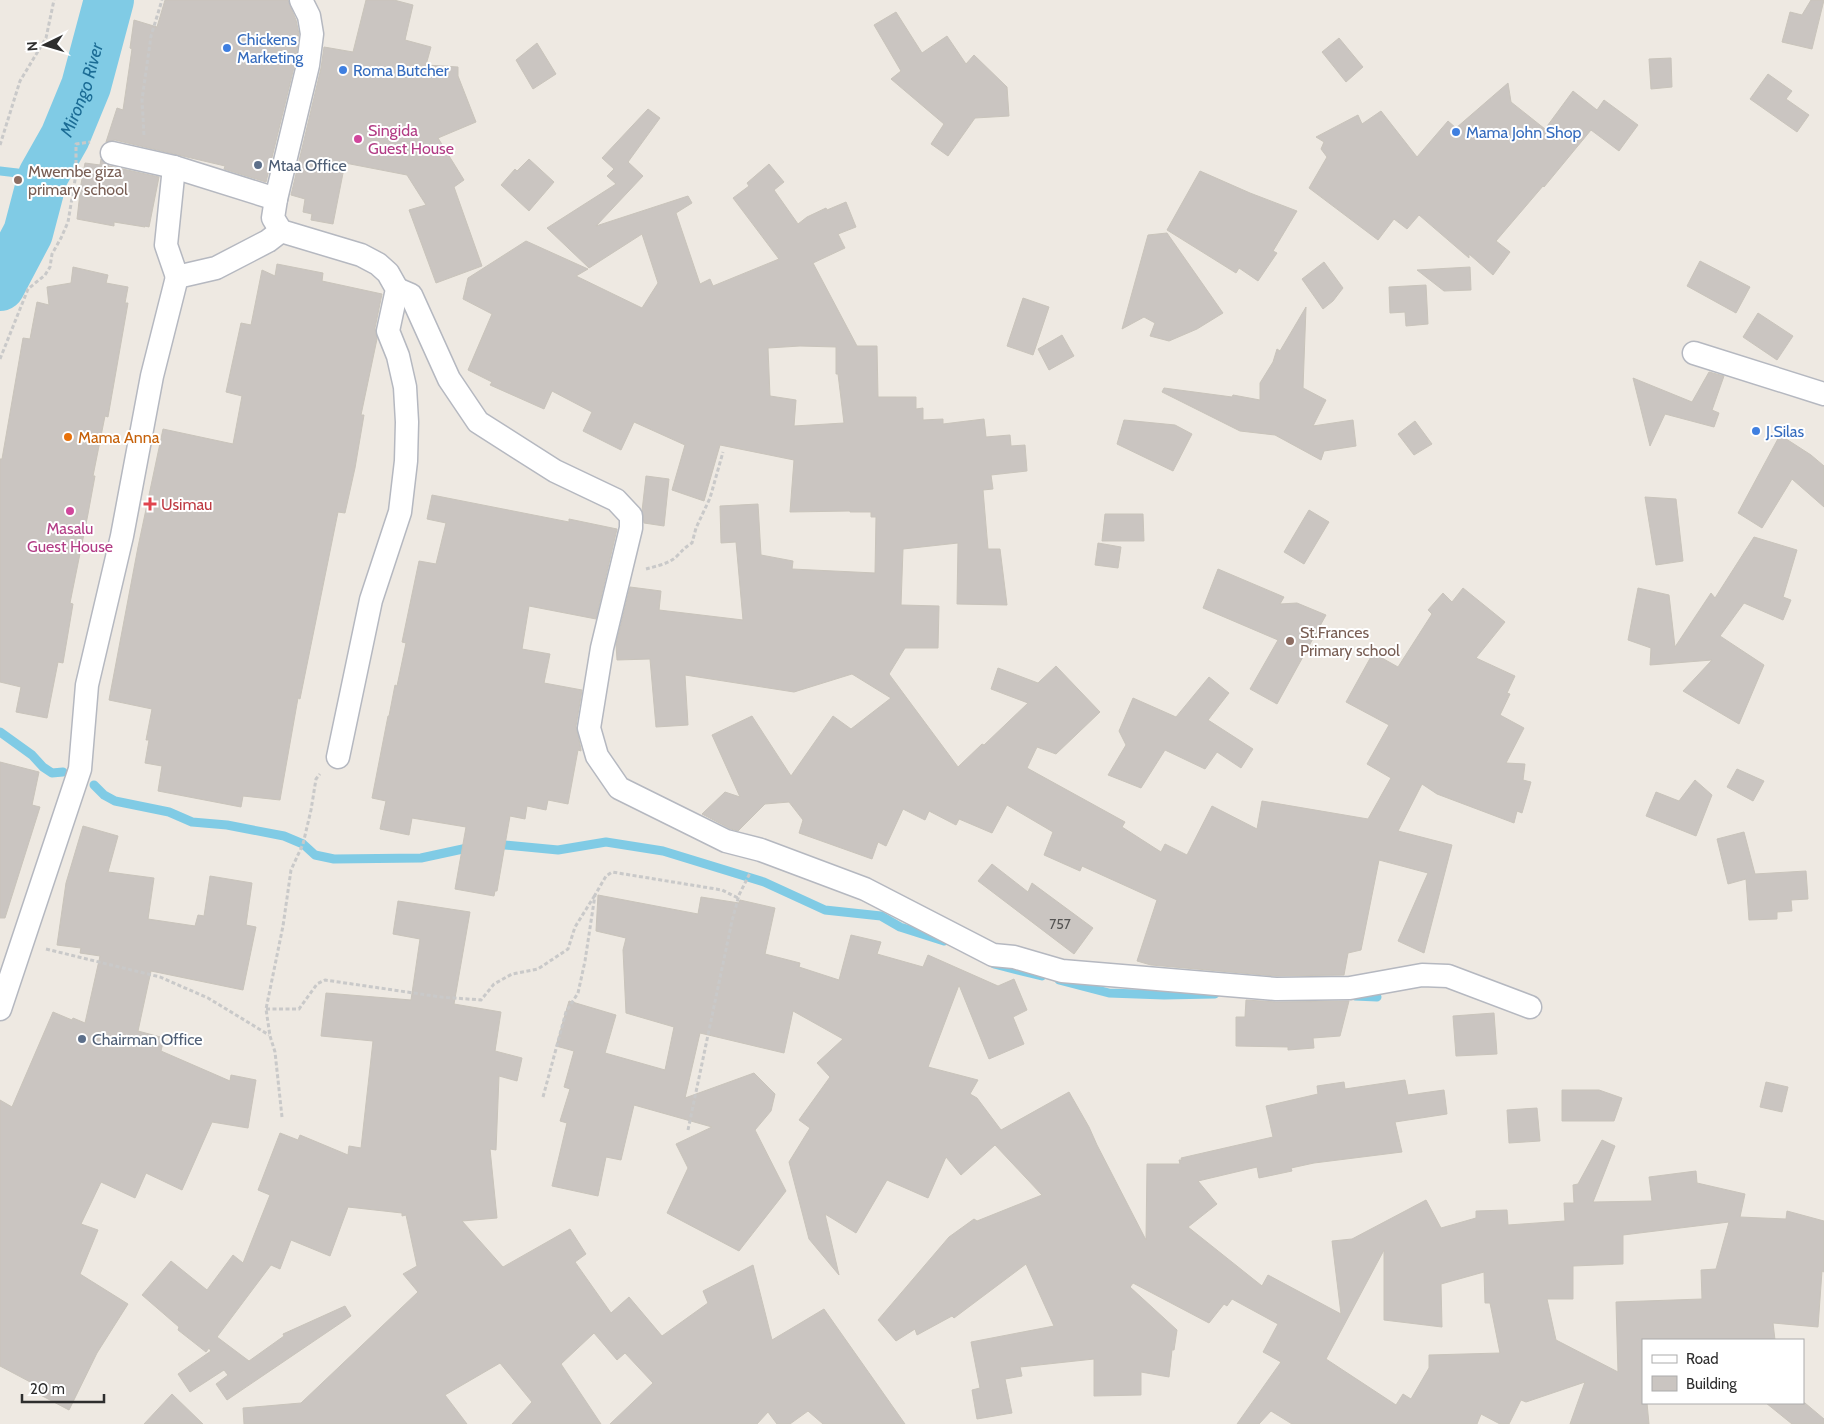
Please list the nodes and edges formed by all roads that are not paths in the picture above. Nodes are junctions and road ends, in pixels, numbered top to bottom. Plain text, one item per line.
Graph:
1 (300, 0) edge
2 (112, 153) road end
3 (174, 167) junction
4 (276, 199) junction
5 (281, 231) junction
6 (177, 277) junction
7 (397, 289) junction
8 (1694, 353) dead end
9 (1824, 394) edge
10 (338, 757) road end
11 (1530, 1007) dead end
12 (0, 1010) edge

1 - 4 street
2 - 3 street
3 - 4 street
3 - 6 street
4 - 5 street
5 - 6 street
5 - 7 street
6 - 12 street
7 - 10 street
7 - 11 street
8 - 9 street

